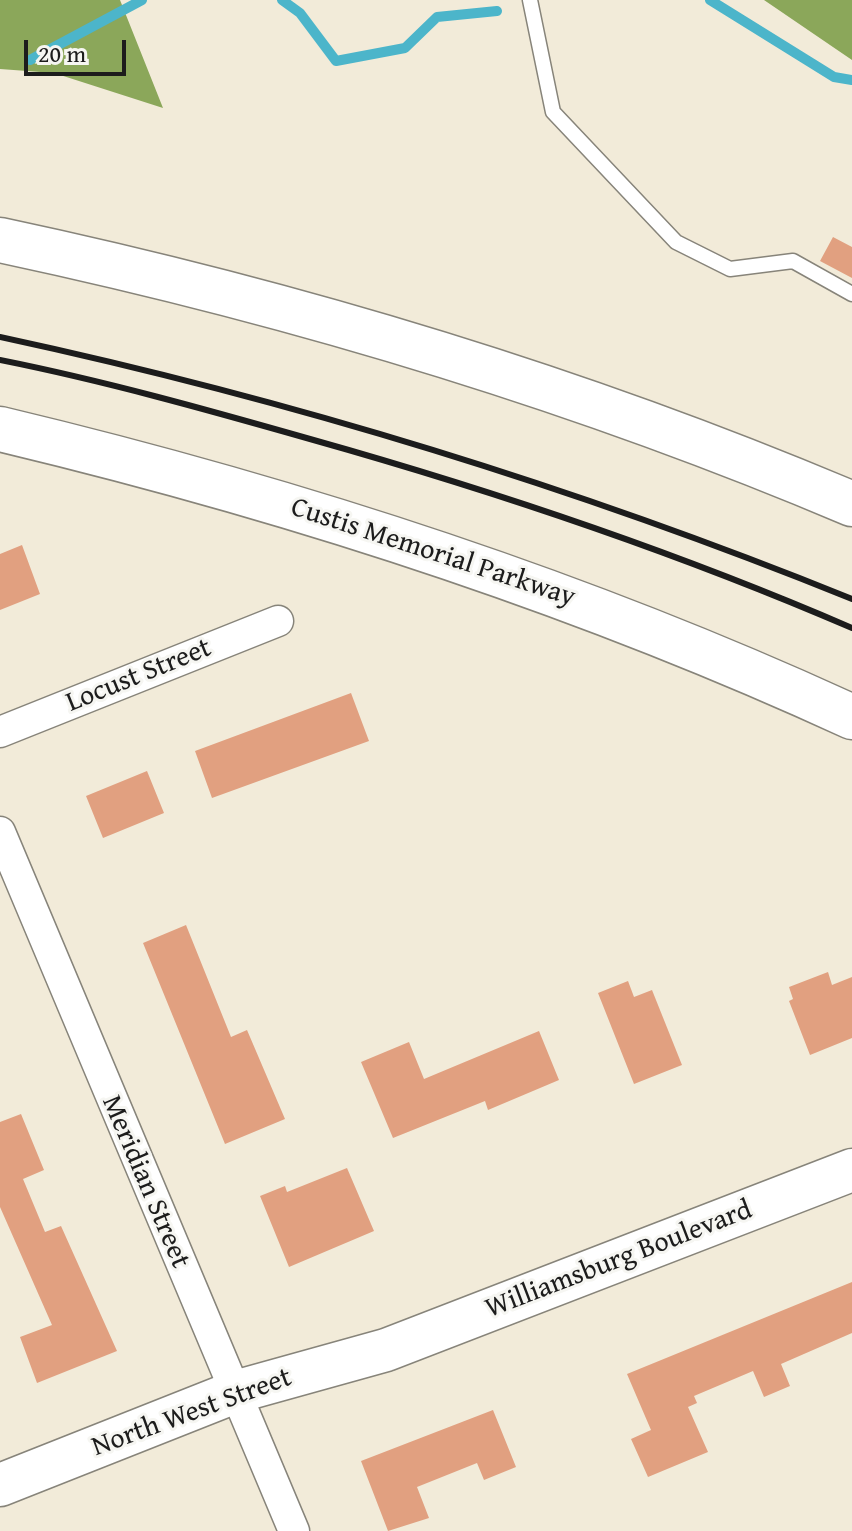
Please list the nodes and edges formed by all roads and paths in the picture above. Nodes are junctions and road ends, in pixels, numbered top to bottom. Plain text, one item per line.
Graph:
1 (530, 0) edge
2 (0, 240) edge
3 (852, 294) edge
4 (0, 429) edge
5 (852, 504) edge
6 (278, 621) dead end
7 (852, 717) edge
8 (0, 732) edge
9 (0, 832) edge
10 (852, 1170) edge
11 (386, 1350) joint
12 (235, 1392) junction
13 (0, 1485) edge
14 (294, 1531) edge

1 - 3 lane
2 - 5 highway
4 - 7 highway, Custis Memorial Parkway
6 - 8 street, Locust Street
9 - 12 street, Meridian Street
10 - 11 main road, Williamsburg Boulevard
11 - 12 main road, North West Street
12 - 13 main road, North West Street
12 - 14 street, Meridian Street

